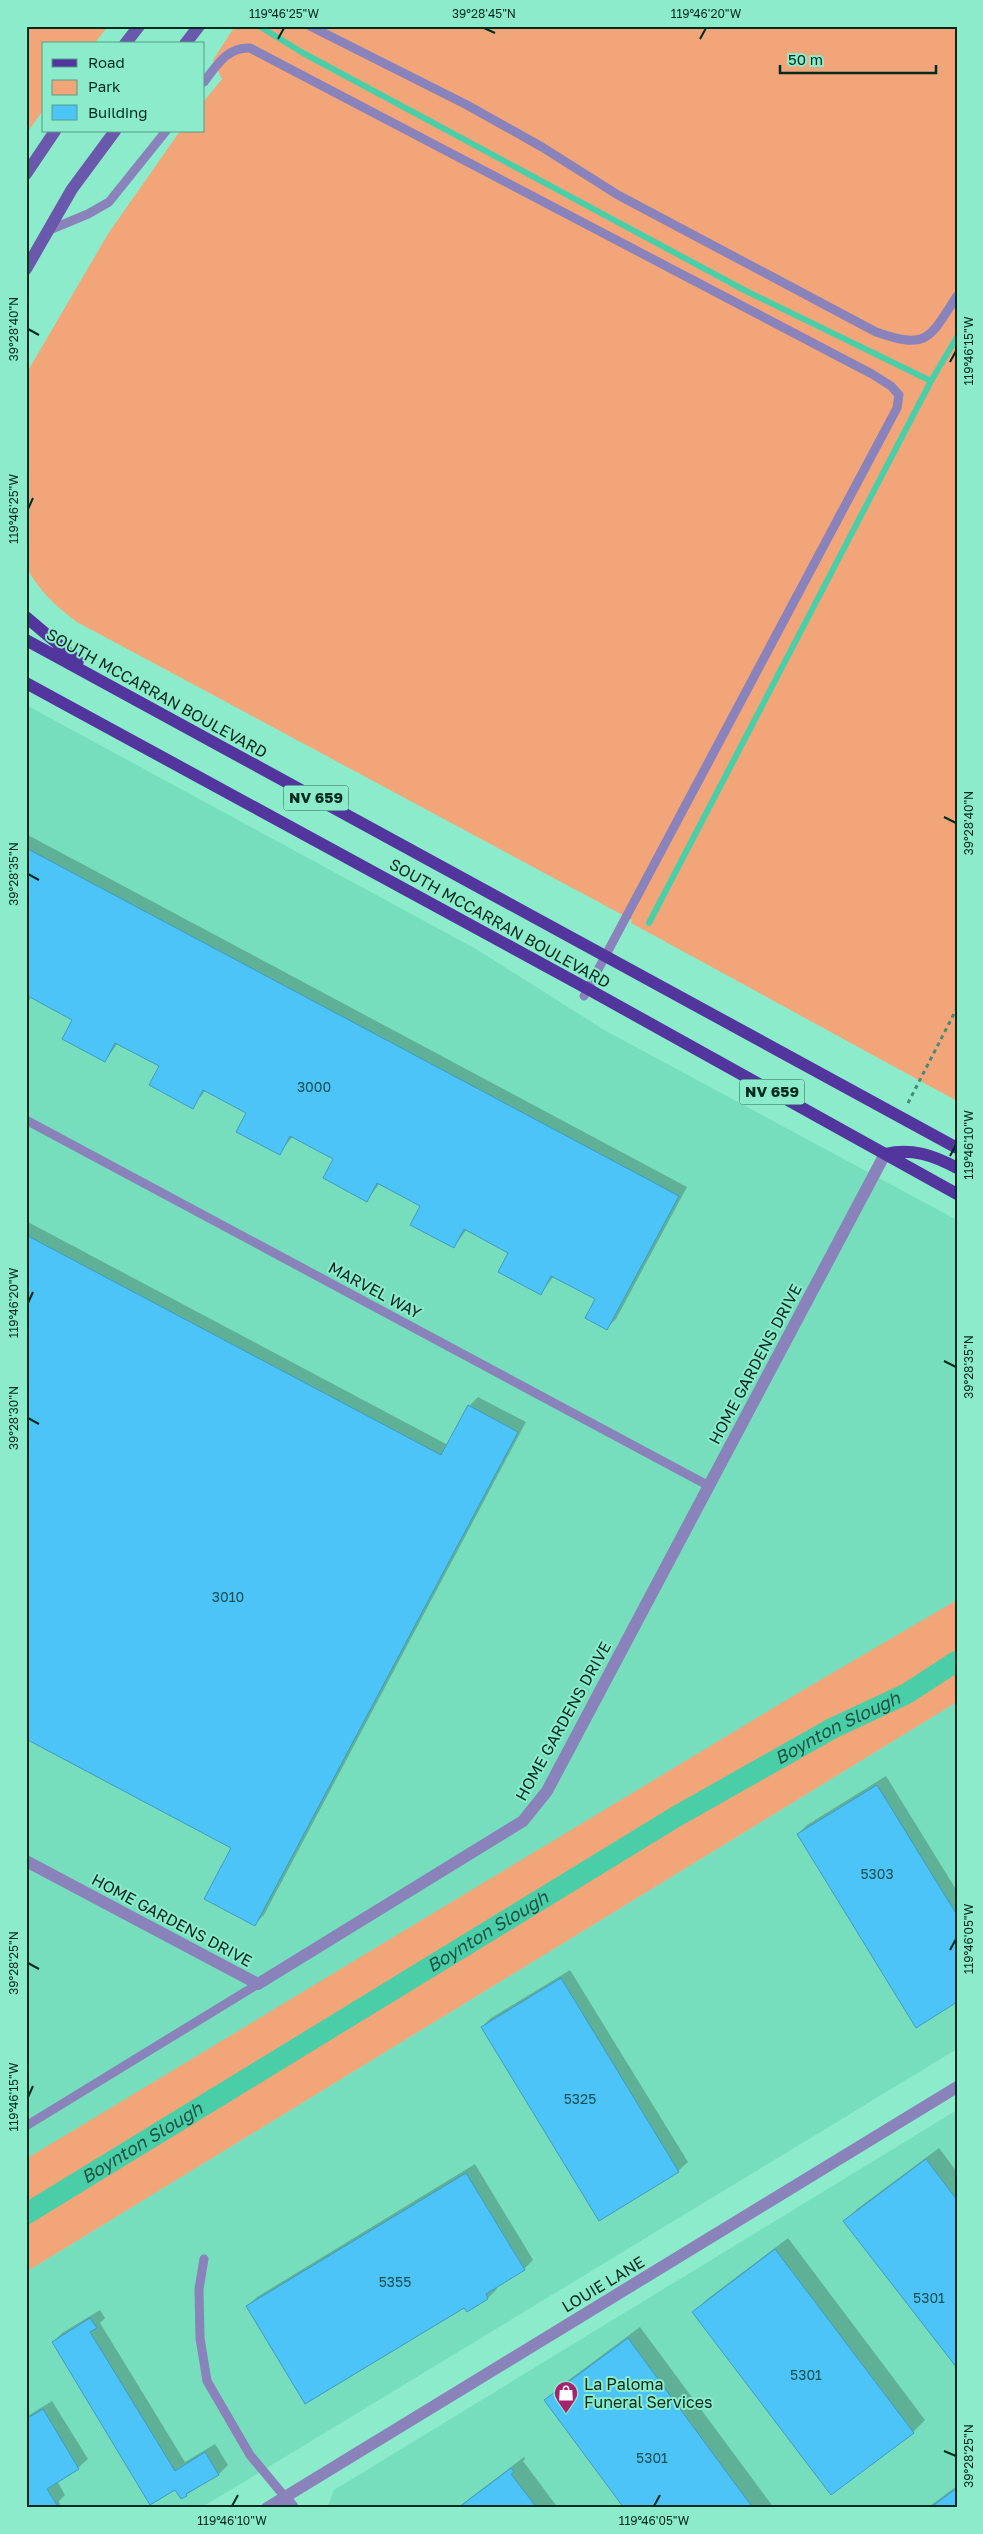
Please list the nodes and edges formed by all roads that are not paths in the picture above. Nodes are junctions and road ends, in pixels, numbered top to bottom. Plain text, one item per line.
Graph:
1 (139, 26) edge
2 (199, 26) edge
3 (310, 26) edge
4 (127, 42) edge
5 (187, 42) edge
6 (205, 81) edge
7 (54, 132) edge
8 (114, 132) edge
9 (165, 132) edge
10 (26, 174) edge
11 (47, 232) junction
12 (26, 269) edge
13 (957, 296) edge
14 (26, 617) edge
15 (26, 640) edge
16 (98, 679) junction
17 (26, 683) edge
18 (605, 957) junction
19 (586, 993) junction
20 (26, 1120) edge
21 (957, 1148) edge
22 (885, 1154) junction
23 (957, 1168) edge
24 (957, 1194) edge
25 (708, 1486) junction
26 (26, 1861) edge
27 (258, 1984) junction
28 (957, 2088) edge
29 (26, 2126) edge
30 (204, 2259) dead end
31 (285, 2497) junction
32 (266, 2508) edge
33 (293, 2508) edge

1 - 4 main road
2 - 5 main road
3 - 13 lane
6 - 18 lane
7 - 10 main road
8 - 11 main road
9 - 11 lane
11 - 12 main road
14 - 16 main road
15 - 16 main road, SOUTH MCCARRAN BOULEVARD / NV 659
16 - 18 main road, SOUTH MCCARRAN BOULEVARD / NV 659
17 - 19 main road, SOUTH MCCARRAN BOULEVARD / NV 659
18 - 19 lane
18 - 21 main road, SOUTH MCCARRAN BOULEVARD / NV 659
19 - 22 main road, SOUTH MCCARRAN BOULEVARD / NV 659
20 - 25 lane, MARVEL WAY
22 - 23 main road
22 - 24 main road, SOUTH MCCARRAN BOULEVARD / NV 659
22 - 25 street, HOME GARDENS DRIVE
25 - 27 street, HOME GARDENS DRIVE
26 - 27 street, HOME GARDENS DRIVE
27 - 29 lane
28 - 31 street, LOUIE LANE
30 - 31 lane
31 - 32 street, LOUIE LANE
31 - 33 street

